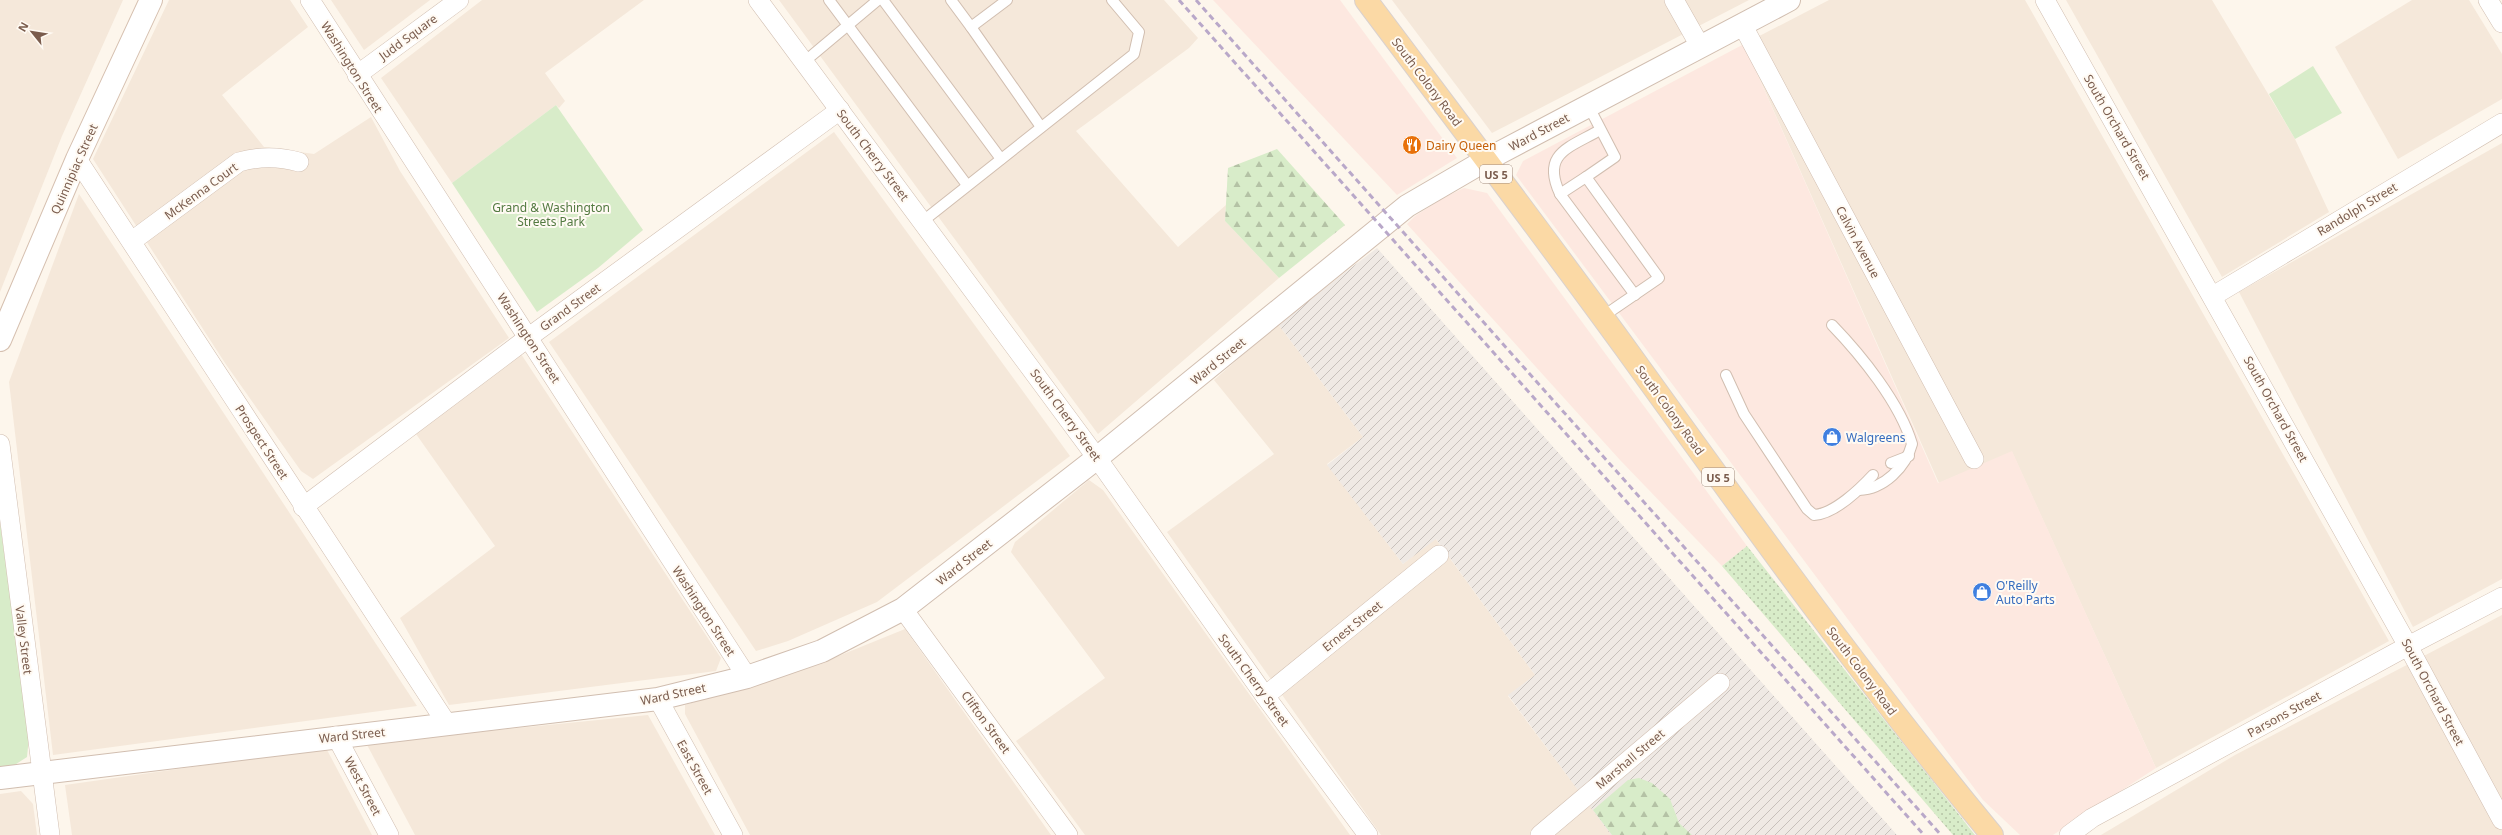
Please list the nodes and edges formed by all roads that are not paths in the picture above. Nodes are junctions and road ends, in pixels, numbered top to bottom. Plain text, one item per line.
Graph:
1 (310, 0) edge
2 (459, 0) edge
3 (758, 0) edge
4 (829, 0) edge
5 (878, 0) edge
6 (883, 0) edge
7 (951, 0) edge
8 (1007, 0) edge
9 (1112, 0) edge
10 (1366, 0) edge
11 (1674, 0) edge
12 (1789, 0) edge
13 (2045, 0) edge
14 (2488, 0) edge
15 (146, 3) edge
16 (2502, 23) edge
17 (1742, 24) junction
18 (847, 26) junction
19 (971, 27) junction
20 (1700, 46) junction
21 (804, 62) junction
22 (357, 75) junction
23 (1588, 105) junction
24 (840, 110) junction
25 (2502, 123) edge
26 (1041, 127) junction
27 (1600, 130) junction
28 (1001, 158) junction
29 (77, 159) junction
30 (1486, 160) junction
31 (299, 162) dead end
32 (1586, 177) junction
33 (967, 185) junction
34 (1560, 194) junction
35 (922, 221) junction
36 (132, 241) junction
37 (1635, 295) junction
38 (2213, 296) junction
39 (1602, 317) junction
40 (1832, 325) dead end
41 (529, 337) junction
42 (0, 339) edge
43 (1726, 374) dead end
44 (0, 444) edge
45 (1909, 456) junction
46 (1097, 458) junction
47 (1974, 459) dead end
48 (1891, 463) dead end
49 (1873, 475) dead end
50 (1859, 490) junction
51 (303, 507) junction
52 (1439, 556) dead end
53 (2502, 597) edge
54 (903, 609) junction
55 (2408, 646) junction
56 (747, 677) junction
57 (1720, 683) dead end
58 (1264, 696) junction
59 (658, 699) junction
60 (447, 724) junction
61 (336, 736) junction
62 (41, 772) junction
63 (0, 778) edge
64 (2502, 820) edge
65 (50, 835) edge
66 (389, 835) edge
67 (733, 835) edge
68 (1068, 835) edge
69 (1368, 835) edge
70 (1540, 835) edge
71 (1992, 835) edge
72 (2069, 835) edge

1 - 22 street, Washington Street
2 - 22 street, Judd Square
3 - 21 street, South Cherry Street
4 - 18 lane
5 - 18 lane
6 - 28 lane
7 - 19 lane
8 - 19 lane
9 - 26 lane
10 - 30 main road, South Colony Road / US 5
11 - 20 street
12 - 17 street, Ward Street
13 - 38 street, South Orchard Street
14 - 16 street
15 - 29 street, Quinnipiac Street
17 - 20 street, Ward Street
17 - 47 street, Calvin Avenue
18 - 21 lane
18 - 33 lane
19 - 26 lane
20 - 23 street, Ward Street
21 - 24 street, South Cherry Street
22 - 41 street, Washington Street
23 - 27 lane
23 - 30 street, Ward Street
24 - 35 street, South Cherry Street
24 - 41 street, Grand Street
25 - 38 street, Randolph Street
26 - 28 lane
27 - 32 lane
27 - 34 lane
28 - 33 lane
29 - 36 street, Prospect Street
29 - 42 street, Quinnipiac Street
30 - 39 main road, South Colony Road / US 5
30 - 46 street, Ward Street
31 - 36 street, McKenna Court
32 - 34 lane
32 - 37 lane
33 - 35 lane
34 - 37 lane
35 - 46 street, South Cherry Street
36 - 51 street, Prospect Street
37 - 39 lane
38 - 55 street, South Orchard Street
39 - 71 main road, South Colony Road / US 5
40 - 45 lane
41 - 51 street, Grand Street
41 - 56 street, Washington Street
43 - 50 lane
44 - 62 street, Valley Street
45 - 48 lane
45 - 50 lane
46 - 54 street, Ward Street
46 - 58 street, South Cherry Street
49 - 50 lane
51 - 60 street, Prospect Street
52 - 58 street, Ernest Street
53 - 55 street, Parsons Street
54 - 56 street, Ward Street
54 - 68 street, Clifton Street
55 - 64 street, South Orchard Street
55 - 72 street, Parsons Street
56 - 59 street, Ward Street
57 - 70 street, Marshall Street
58 - 69 street, South Cherry Street
59 - 60 street, Ward Street
59 - 67 street, East Street
60 - 61 street, Ward Street
61 - 62 street, Ward Street
61 - 66 street, West Street
62 - 63 street, Ward Street
62 - 65 street, Valley Street

